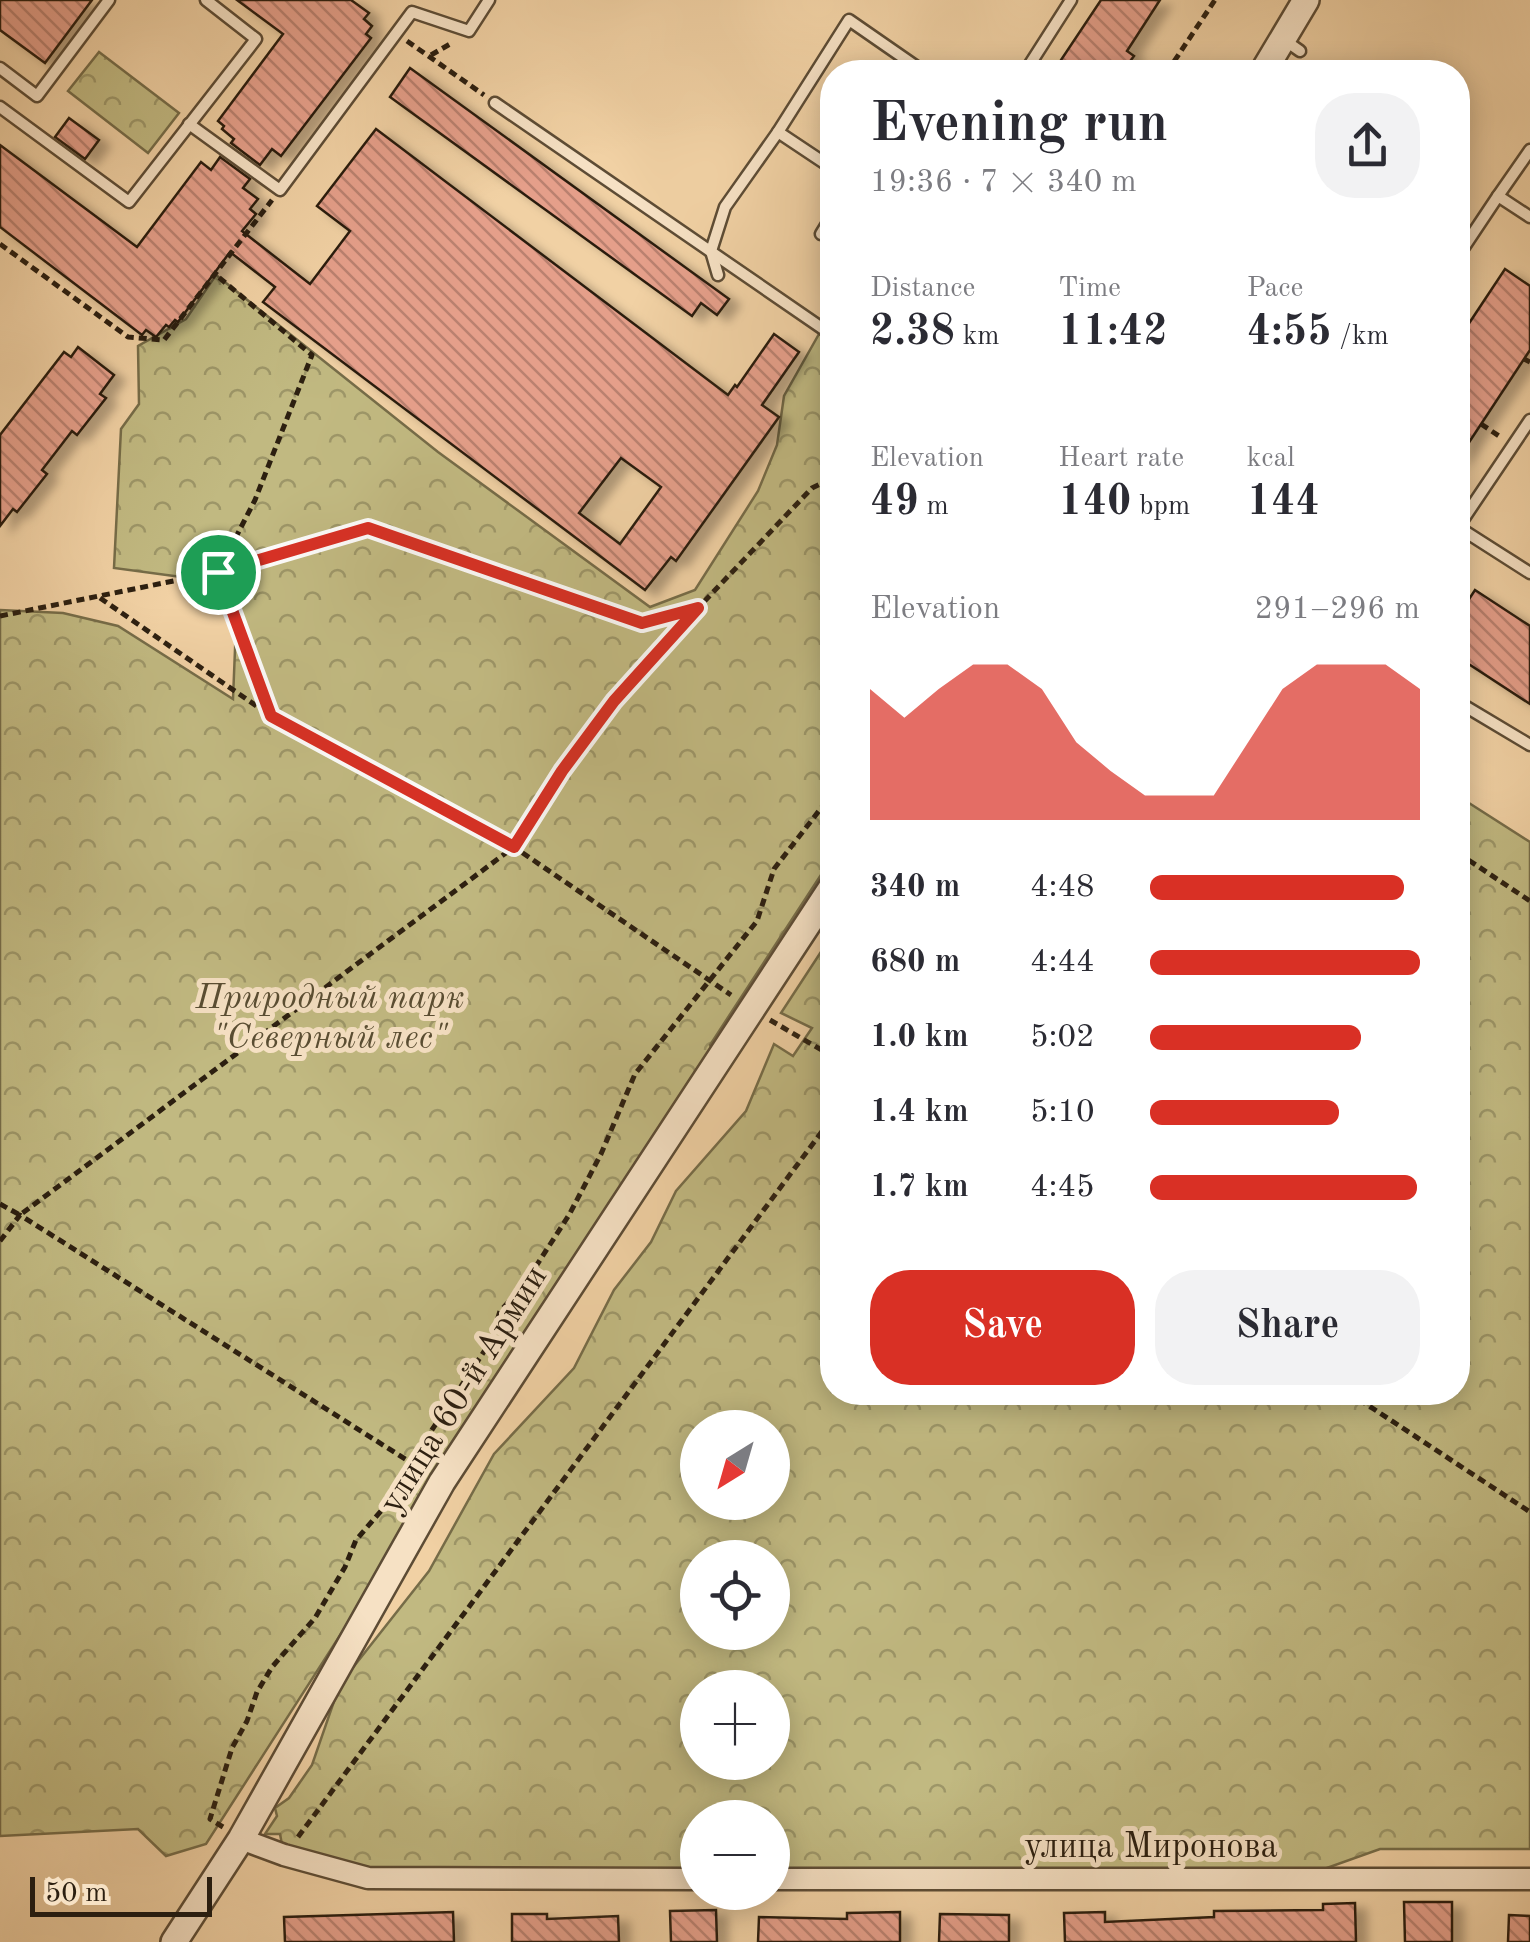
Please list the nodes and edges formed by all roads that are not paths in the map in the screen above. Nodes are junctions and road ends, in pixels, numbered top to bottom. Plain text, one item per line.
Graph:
1 (109, 0) edge
2 (206, 0) edge
3 (489, 0) edge
4 (1071, 0) edge
5 (1306, 0) edge
6 (824, 60) edge
7 (907, 60) edge
8 (1033, 60) edge
9 (1275, 60) edge
10 (820, 66) edge
11 (0, 68) edge
12 (495, 103) road end
13 (0, 107) edge
14 (189, 124) junction
15 (778, 132) junction
16 (1530, 150) edge
17 (820, 160) edge
18 (1498, 196) junction
19 (1530, 217) edge
20 (1470, 238) edge
21 (712, 251) junction
22 (718, 275) dead end
23 (820, 327) edge
24 (1530, 420) edge
25 (1470, 509) edge
26 (1470, 535) edge
27 (1530, 573) edge
28 (1470, 709) edge
29 (1530, 745) edge
30 (820, 905) edge
31 (241, 1839) junction
32 (680, 1879) edge
33 (790, 1879) edge
34 (1530, 1880) edge
35 (174, 1942) edge

1 - 11 lane
2 - 14 lane
3 - 14 lane
4 - 8 lane
5 - 9 street
6 - 7 lane
10 - 15 lane
12 - 21 lane
13 - 14 lane
15 - 17 lane
15 - 21 lane
16 - 18 lane
18 - 19 lane
18 - 20 lane
21 - 22 lane
21 - 23 lane
24 - 25 lane
26 - 27 lane
28 - 29 lane
30 - 31 street, улица 60-й Армии
31 - 32 street
31 - 35 street, улица 60-й Армии
33 - 34 street, улица Миронова

